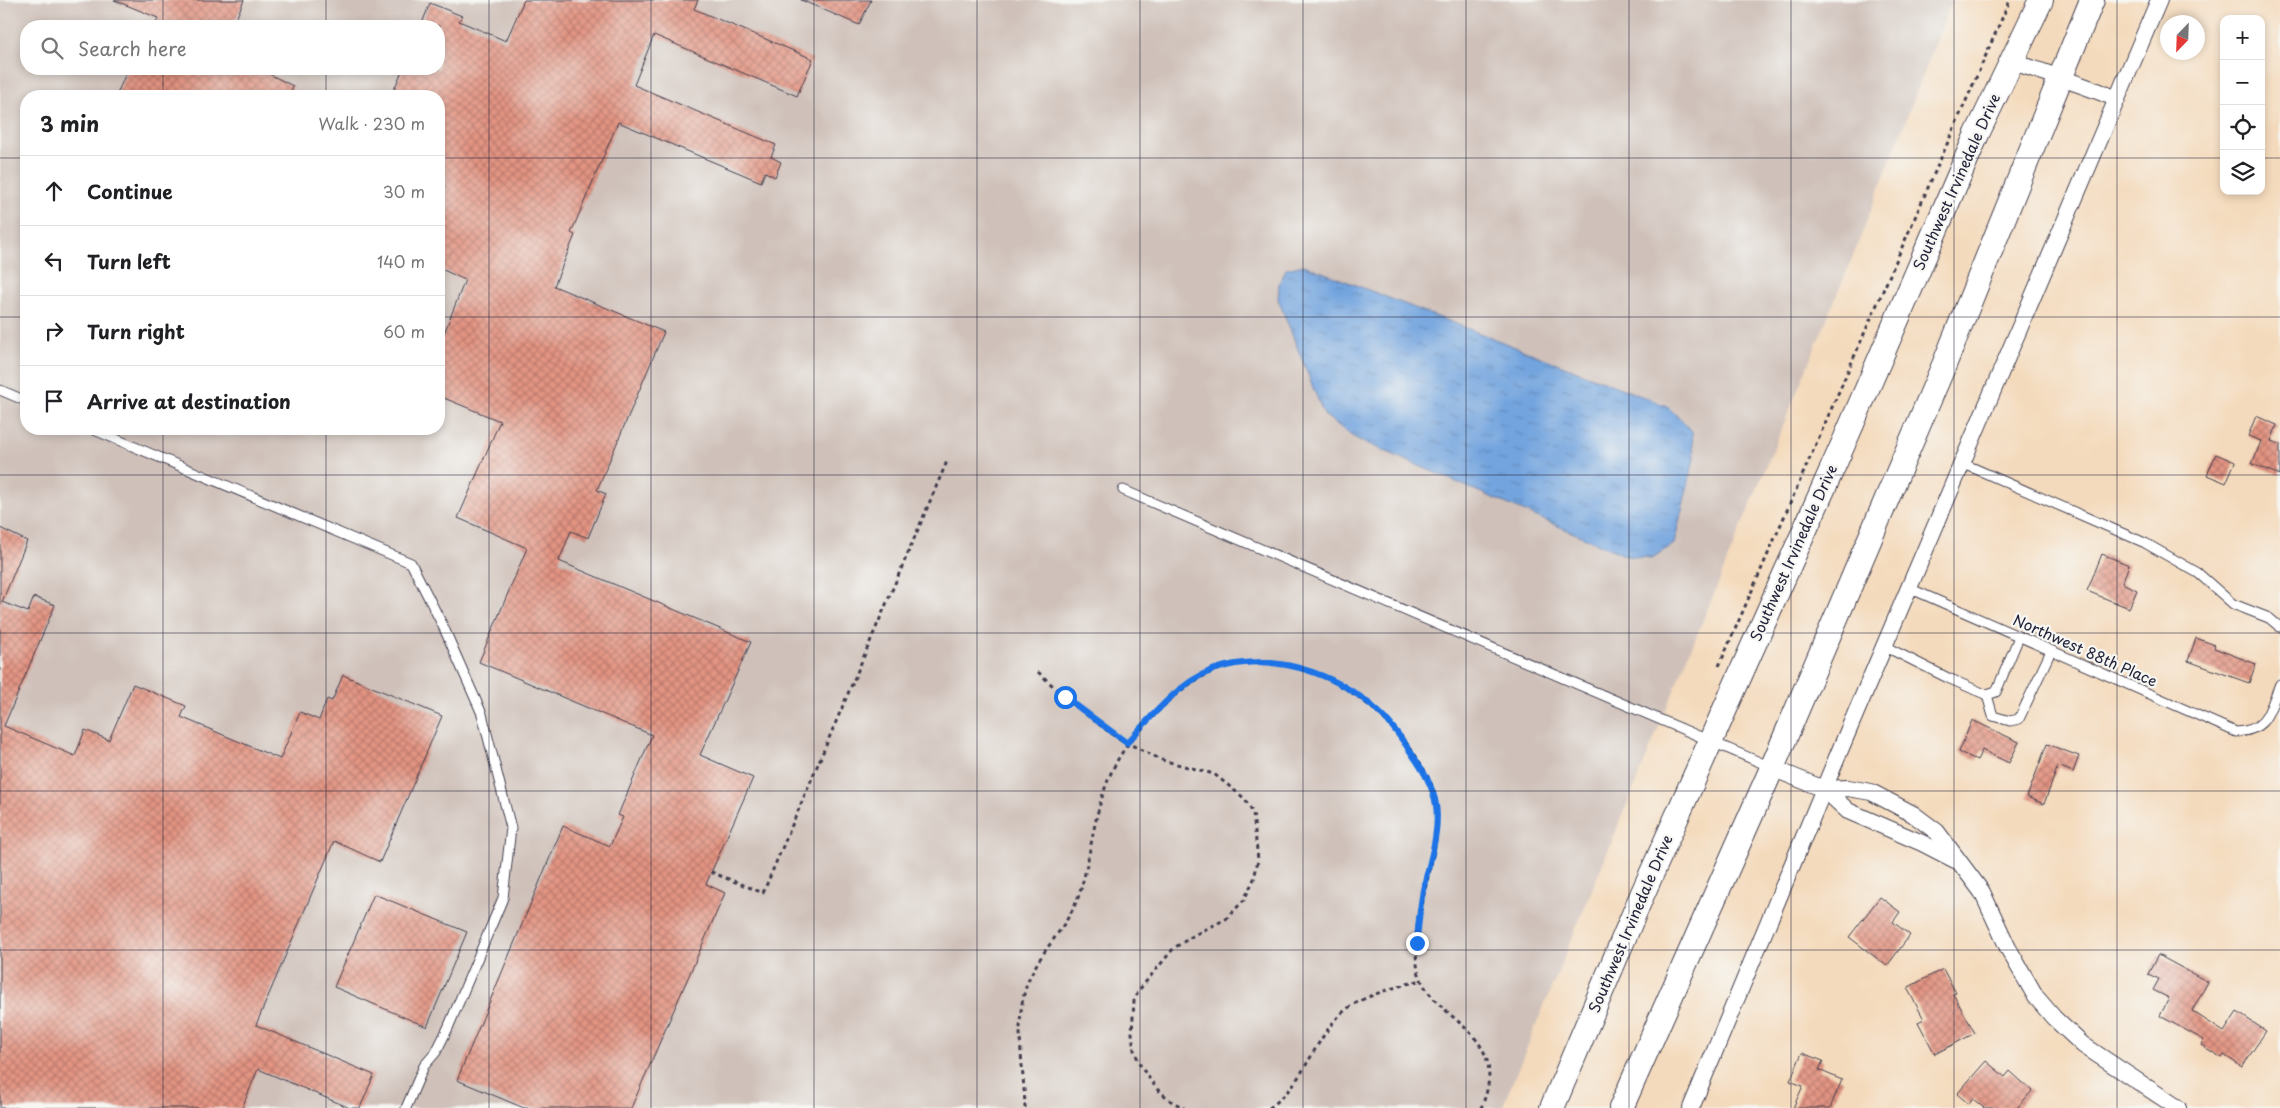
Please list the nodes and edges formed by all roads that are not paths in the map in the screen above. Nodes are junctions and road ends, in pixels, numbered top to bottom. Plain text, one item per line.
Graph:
1 (2041, 0) edge
2 (2092, 0) edge
3 (2159, 0) edge
4 (2011, 61) junction
5 (2060, 79) junction
6 (2117, 98) junction
7 (0, 390) edge
8 (20, 398) edge
9 (106, 435) edge
10 (1962, 463) junction
11 (1123, 490) dead end
12 (1909, 588) junction
13 (2280, 627) edge
14 (2019, 637) junction
15 (1884, 646) junction
16 (2050, 651) junction
17 (2280, 684) edge
18 (1988, 695) junction
19 (1711, 741) junction
20 (1772, 768) junction
21 (1824, 789) junction
22 (1957, 861) junction
23 (406, 1108) edge
24 (1552, 1108) edge
25 (1621, 1108) edge
26 (1691, 1108) edge
27 (2178, 1108) edge

1 - 4 main road, Southwest Irvinedale Drive
2 - 5 main road
3 - 6 street
4 - 5 street
4 - 19 main road, Southwest Irvinedale Drive
5 - 6 street
5 - 20 main road
6 - 10 street
7 - 8 lane
9 - 23 lane
10 - 12 street
10 - 13 lane
11 - 19 lane
12 - 14 lane, Northwest 88th Place
12 - 15 street
14 - 16 lane, Northwest 88th Place
14 - 18 lane
15 - 18 lane
15 - 21 street
16 - 17 lane, Northwest 88th Place
16 - 18 lane
19 - 20 lane
19 - 24 main road, Southwest Irvinedale Drive
20 - 21 street
20 - 25 main road
21 - 22 street
21 - 22 street
21 - 26 street
22 - 27 street

